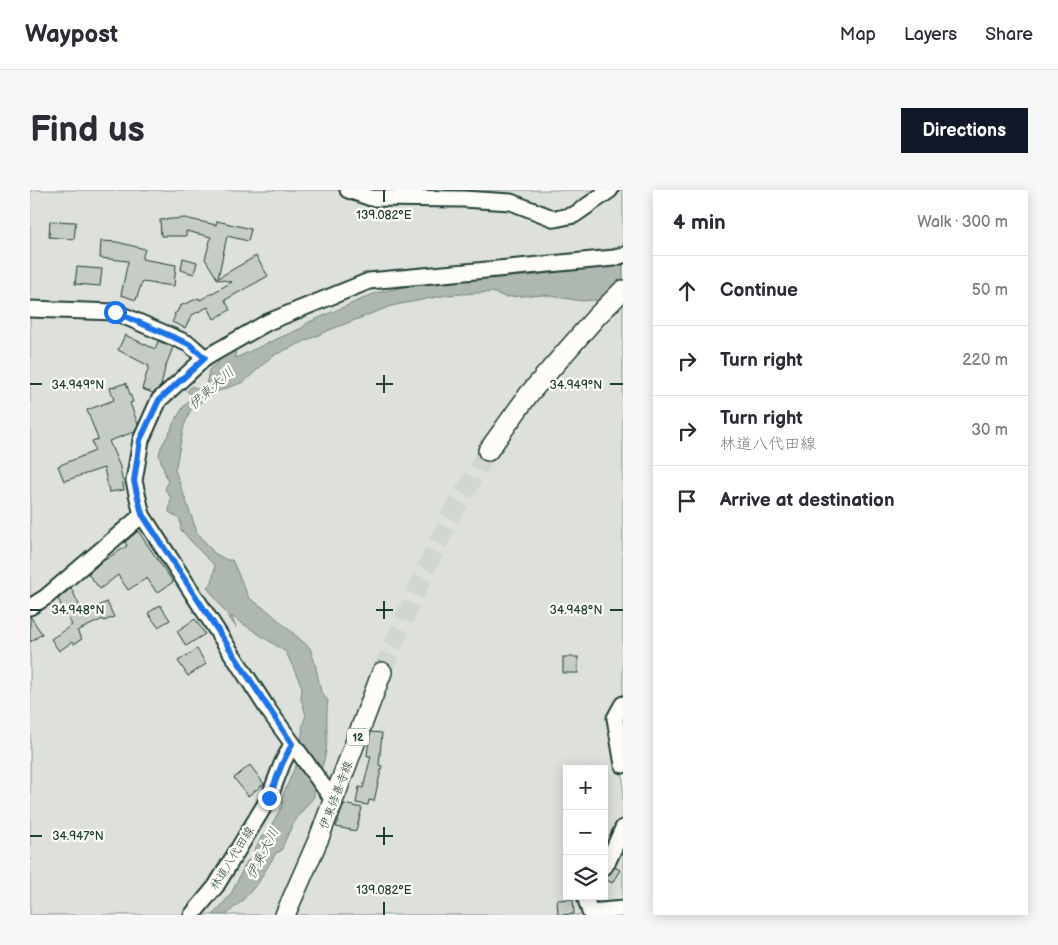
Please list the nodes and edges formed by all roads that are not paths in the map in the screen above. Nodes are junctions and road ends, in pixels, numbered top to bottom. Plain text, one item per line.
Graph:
1 (348, 190) edge
2 (610, 190) edge
3 (623, 256) edge
4 (623, 290) edge
5 (30, 308) edge
6 (205, 358) junction
7 (488, 451) tunnel mouth
8 (142, 514) junction
9 (30, 607) edge
10 (382, 672) tunnel mouth
11 (623, 704) edge
12 (292, 744) junction
13 (623, 765) edge
14 (334, 801) junction
15 (623, 828) edge
16 (608, 861) edge
17 (586, 900) edge
18 (623, 908) edge
19 (192, 915) edge
20 (285, 915) edge

1 - 2 street
3 - 6 street
4 - 7 main road
5 - 6 street
6 - 8 street
8 - 9 street
8 - 12 street
10 - 14 main road, 伊東修善寺線 / 12
11 - 13 street
12 - 14 street
12 - 19 street, 林道八代田線
14 - 20 main road, 伊東修善寺線 / 12
15 - 16 street
17 - 18 street

